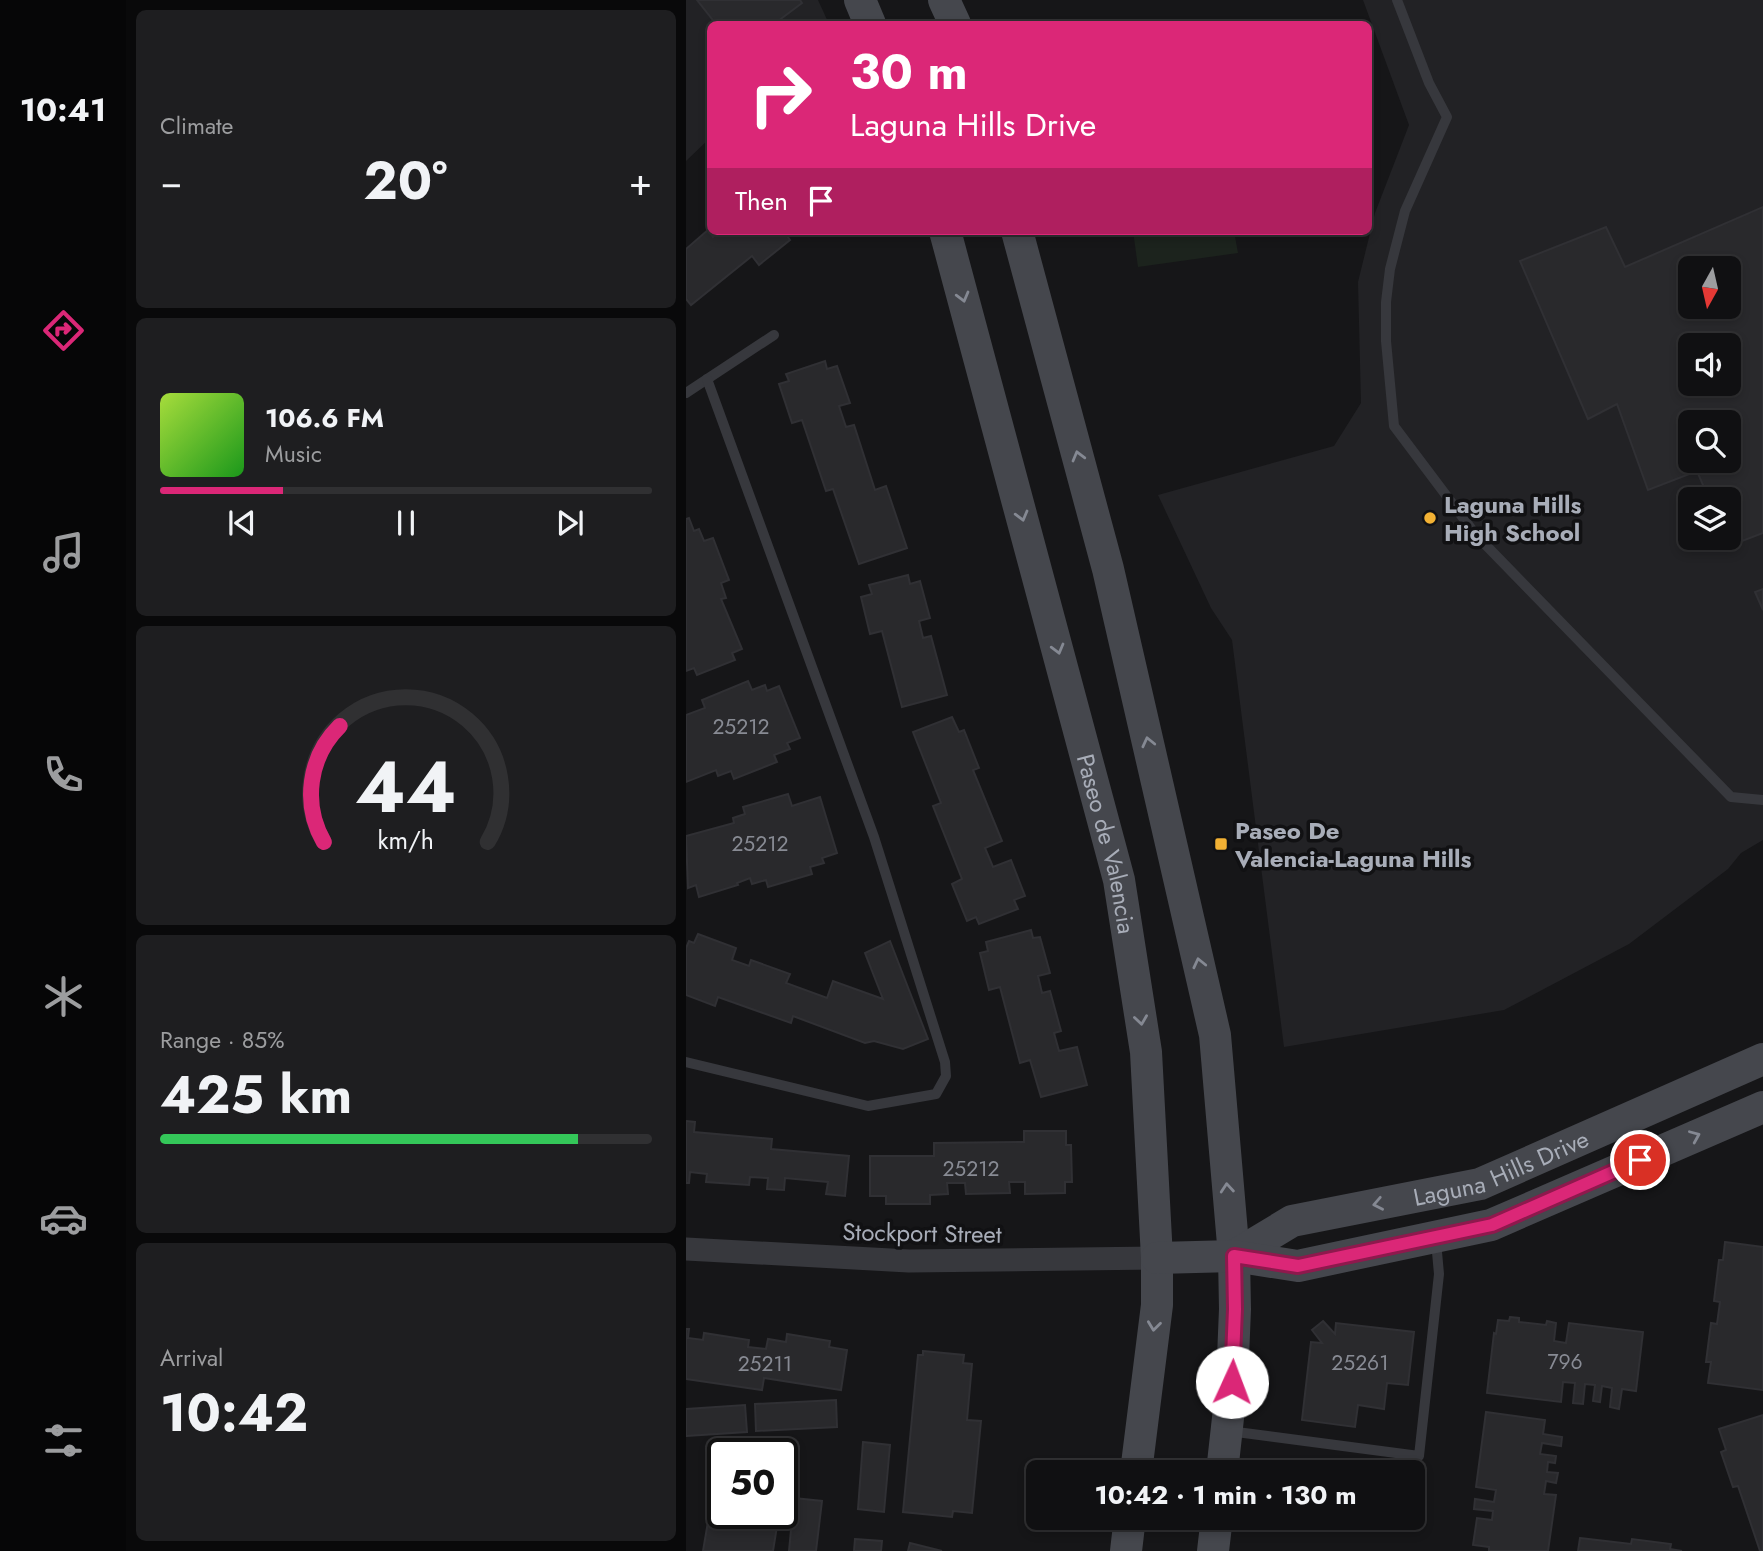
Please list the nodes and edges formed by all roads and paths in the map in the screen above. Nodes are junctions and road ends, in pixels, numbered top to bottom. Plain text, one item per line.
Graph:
1 (860, 0) edge
2 (944, 0) edge
3 (1397, 0) edge
4 (869, 21) edge
5 (954, 21) edge
6 (946, 235) edge
7 (1018, 235) edge
8 (774, 335) dead end
9 (708, 379) junction
10 (686, 393) edge
11 (1763, 800) edge
12 (1763, 1059) edge
13 (686, 1062) edge
14 (1763, 1107) edge
15 (1435, 1237) junction
16 (686, 1249) edge
17 (1234, 1256) junction
18 (1157, 1258) junction
19 (1227, 1430) junction
20 (1138, 1460) edge
21 (1223, 1460) edge
22 (1128, 1530) edge
23 (1215, 1530) edge
24 (1126, 1551) edge
25 (1213, 1551) edge

1 - 4 main road
2 - 5 main road
3 - 11 lane
6 -> 18 main road, Paseo de Valencia
17 -> 7 main road
8 - 9 lane
9 - 10 lane
9 - 13 lane
12 -> 17 main road, Laguna Hills Drive
15 -> 14 main road, Laguna Hills Drive
15 - 17 main road, Laguna Hills Drive
15 - 19 lane
16 - 18 street, Stockport Street
17 - 18 main road, Laguna Hills Drive
17 - 19 main road
18 -> 20 main road, Paseo de Valencia
19 - 21 main road
22 - 24 main road
23 - 25 main road

